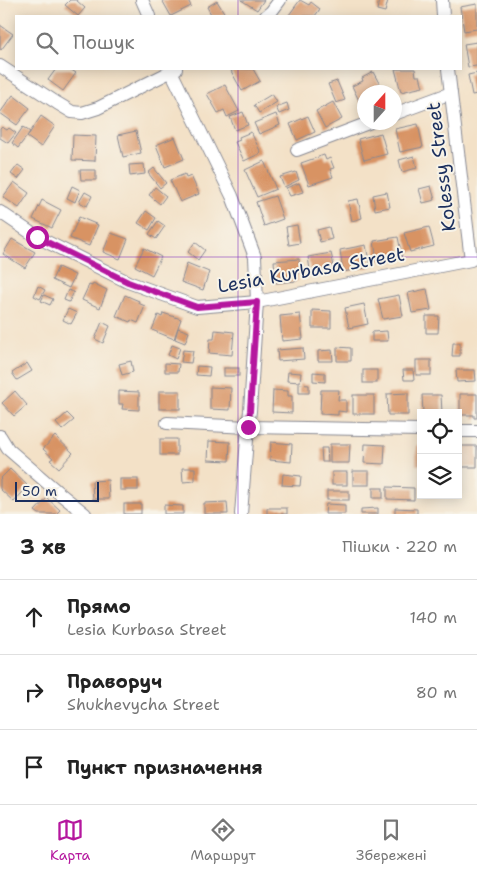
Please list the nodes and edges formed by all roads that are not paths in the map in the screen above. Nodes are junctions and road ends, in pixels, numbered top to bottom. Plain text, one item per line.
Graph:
1 (142, 0) edge
2 (280, 0) edge
3 (442, 0) edge
4 (149, 15) edge
5 (267, 15) edge
6 (443, 15) edge
7 (0, 66) edge
8 (172, 70) edge
9 (448, 70) edge
10 (451, 93) junction
11 (402, 111) edge
12 (357, 127) edge
13 (297, 150) dead end
14 (0, 212) edge
15 (471, 260) joint
16 (257, 302) junction
17 (167, 423) dead end
18 (248, 427) junction
19 (417, 430) edge
20 (462, 431) edge
21 (477, 432) edge
22 (0, 436) edge
23 (85, 514) edge
24 (241, 514) edge

1 - 4 street
2 - 5 street
3 - 6 street
7 - 8 street
8 - 16 street
9 - 10 street, Kolessy Street
10 - 11 street
10 - 15 street, Kolessy Street
12 - 13 street
14 - 16 street, Lesia Kurbasa Street
15 - 16 street, Lesia Kurbasa Street
16 - 18 street
17 - 18 street
18 - 19 street
18 - 24 street
20 - 21 street
22 - 23 street

